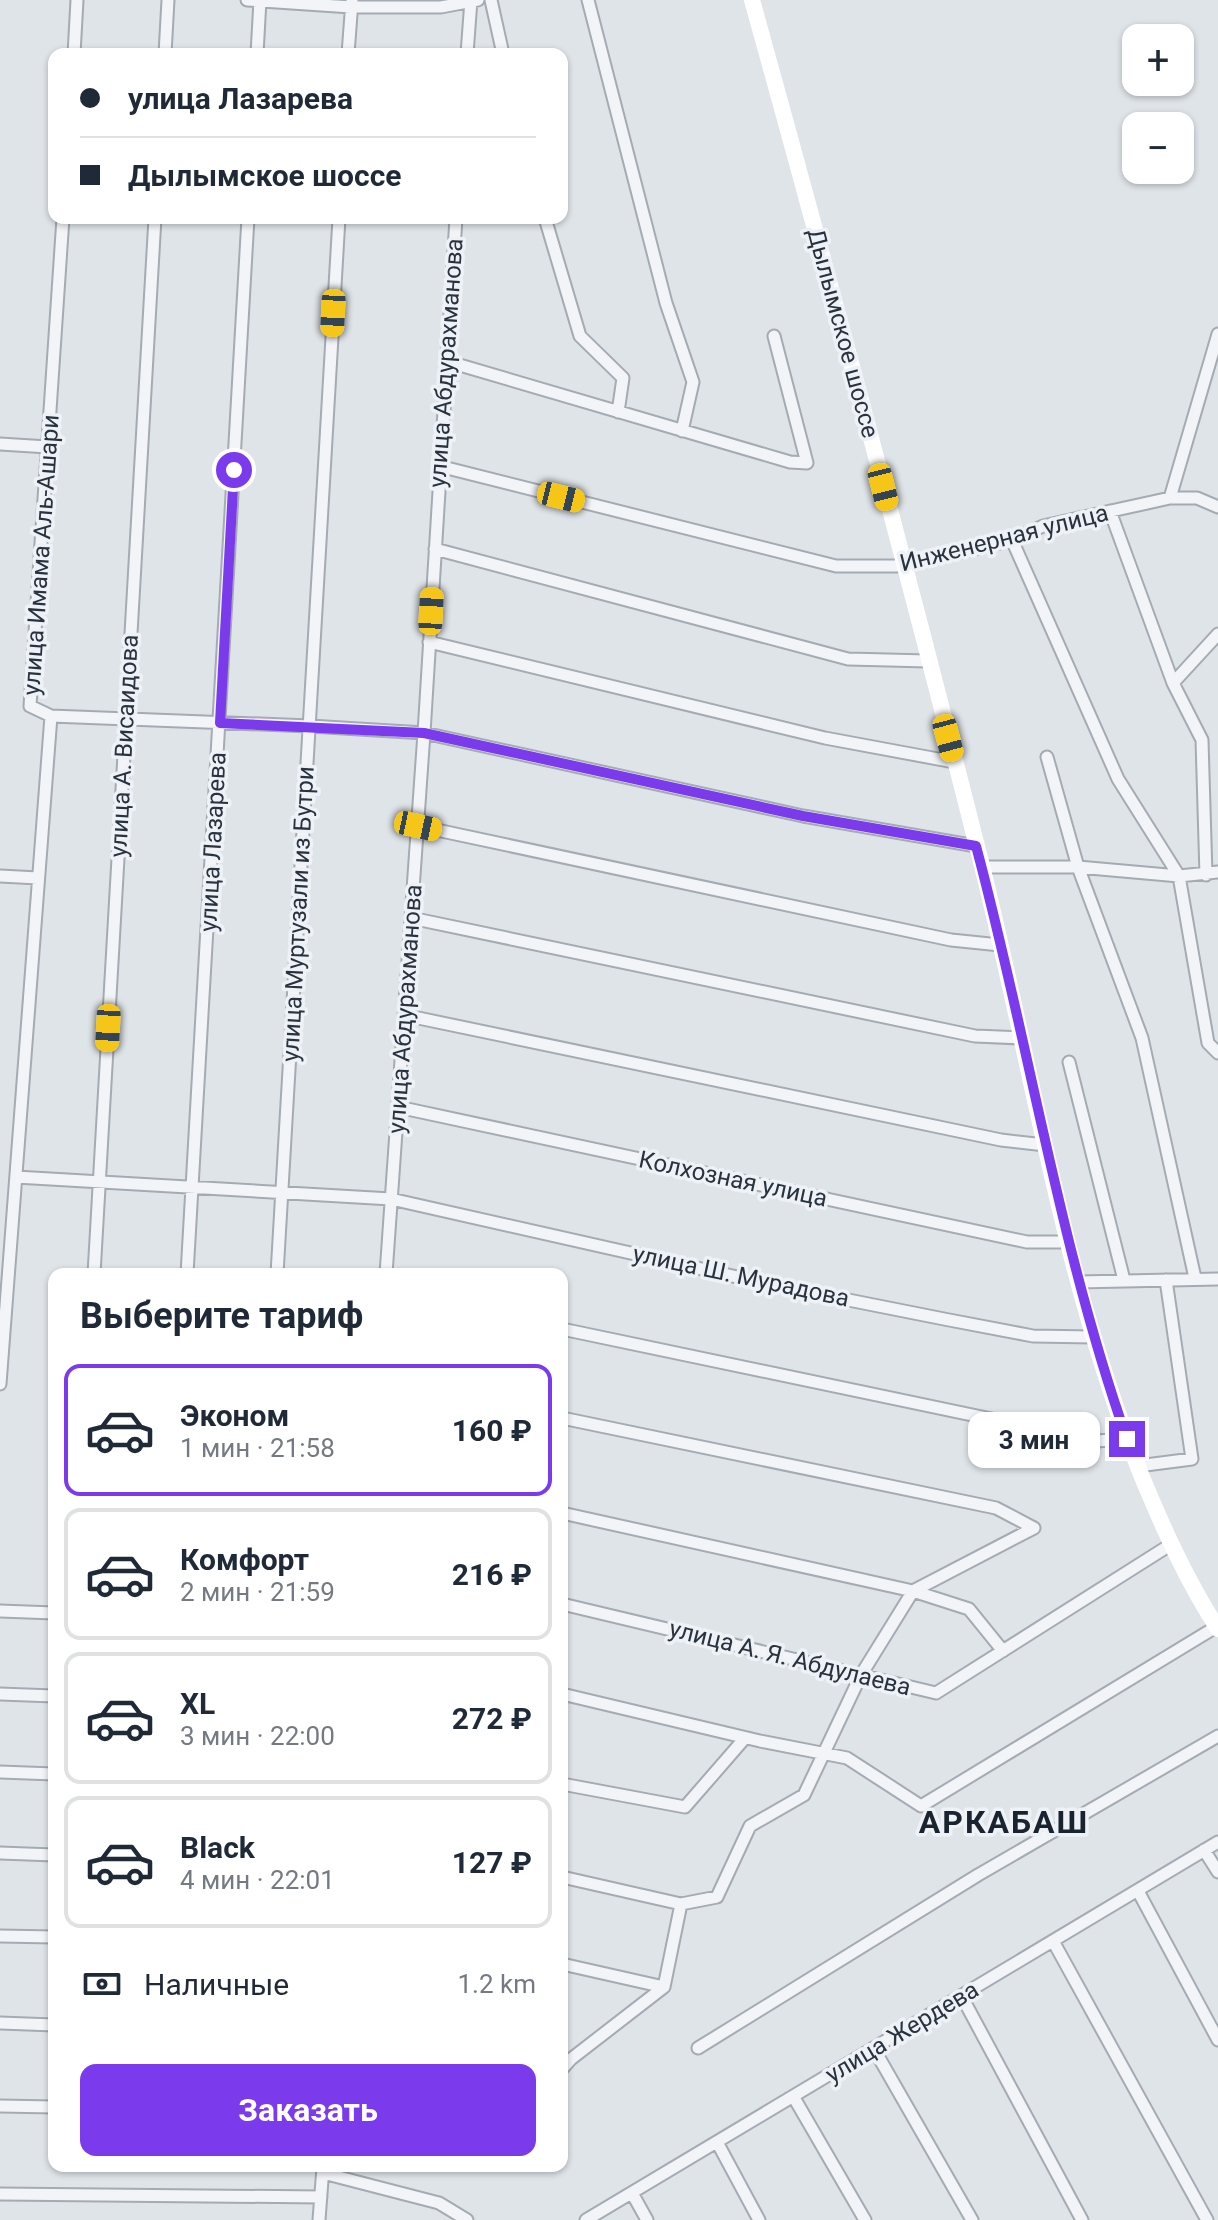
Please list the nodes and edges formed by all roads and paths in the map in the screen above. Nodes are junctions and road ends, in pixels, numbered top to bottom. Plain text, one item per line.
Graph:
1 (77, 0) edge
2 (168, 0) edge
3 (491, 0) edge
4 (588, 0) edge
5 (752, 0) edge
6 (255, 1) edge
7 (473, 1) edge
8 (351, 4) edge
9 (74, 48) edge
10 (165, 48) edge
11 (257, 48) edge
12 (348, 48) edge
13 (468, 48) edge
14 (502, 48) edge
15 (63, 224) edge
16 (155, 224) edge
17 (248, 224) edge
18 (339, 224) edge
19 (456, 224) edge
20 (547, 224) edge
21 (1218, 334) edge
22 (774, 336) dead end
23 (446, 361) junction
24 (618, 412) junction
25 (682, 431) junction
26 (0, 444) edge
27 (48, 447) junction
28 (439, 466) junction
29 (1170, 498) junction
30 (1218, 507) edge
31 (1110, 511) junction
32 (1012, 540) junction
33 (435, 549) junction
34 (904, 566) junction
35 (1218, 634) edge
36 (429, 642) junction
37 (928, 661) junction
38 (1173, 683) junction
39 (51, 716) junction
40 (125, 719) junction
41 (220, 723) junction
42 (310, 726) junction
43 (424, 733) junction
44 (1047, 757) dead end
45 (954, 762) junction
46 (418, 826) junction
47 (976, 846) junction
48 (982, 867) junction
49 (1078, 867) junction
50 (1212, 874) edge
51 (0, 876) edge
52 (1179, 876) junction
53 (38, 878) junction
54 (411, 918) junction
55 (1000, 945) junction
56 (404, 1015) junction
57 (1021, 1038) junction
58 (1218, 1053) edge
59 (1069, 1062) dead end
60 (398, 1107) junction
61 (1045, 1145) junction
62 (16, 1177) junction
63 (99, 1183) junction
64 (192, 1188) junction
65 (282, 1194) junction
66 (391, 1199) junction
67 (1068, 1242) junction
68 (94, 1268) edge
69 (187, 1268) edge
70 (277, 1268) edge
71 (386, 1268) edge
72 (1195, 1278) junction
73 (1218, 1279) edge
74 (1124, 1280) junction
75 (1166, 1280) junction
76 (1078, 1282) junction
77 (568, 1330) edge
78 (1093, 1337) junction
79 (0, 1384) edge
80 (568, 1419) edge
81 (1127, 1439) junction
82 (1138, 1466) junction
83 (568, 1514) edge
84 (1170, 1545) junction
85 (913, 1591) junction
86 (568, 1605) edge
87 (0, 1611) edge
88 (48, 1613) edge
89 (1217, 1628) edge
90 (1003, 1651) junction
91 (861, 1675) junction
92 (0, 1694) edge
93 (568, 1695) edge
94 (48, 1696) edge
95 (1218, 1736) edge
96 (745, 1738) junction
97 (823, 1754) junction
98 (0, 1772) edge
99 (48, 1774) edge
100 (568, 1785) edge
101 (1218, 1842) edge
102 (1204, 1850) junction
103 (0, 1853) edge
104 (48, 1855) edge
105 (1218, 1872) edge
106 (568, 1878) edge
107 (1138, 1891) junction
108 (681, 1904) junction
109 (0, 1936) edge
110 (48, 1937) edge
111 (1053, 1941) junction
112 (568, 1965) edge
113 (664, 1987) junction
114 (962, 1997) junction
115 (0, 2023) edge
116 (48, 2025) edge
117 (1218, 2040) edge
118 (698, 2048) dead end
119 (874, 2049) junction
120 (568, 2060) edge
121 (793, 2096) junction
122 (0, 2106) edge
123 (48, 2107) edge
124 (717, 2142) junction
125 (323, 2172) edge
126 (333, 2172) edge
127 (632, 2193) junction
128 (0, 2194) edge
129 (321, 2197) junction
130 (319, 2220) edge
131 (467, 2220) edge
132 (586, 2220) edge
133 (647, 2220) edge
134 (759, 2220) edge
135 (865, 2220) edge
136 (972, 2220) edge
137 (1082, 2220) edge
138 (1207, 2220) edge

1 - 9 street
2 - 10 street
3 - 14 street
4 - 25 street
5 - 34 main road, Дылымское шоссе
6 - 8 street
6 - 11 street
7 - 8 street
7 - 13 street
8 - 12 street
15 - 27 street, улица Имама Аль-Ашари
16 - 40 street, улица А. Висаидова
17 - 41 street, улица Лазарева
18 - 42 street, улица Муртузали из Бутри
19 - 23 street, улица Абдурахманова
20 - 24 street
21 - 29 street
22 - 25 street
23 - 24 street
23 - 28 street, улица Абдурахманова
24 - 25 street
26 - 27 street
27 - 39 street, улица Имама Аль-Ашари
28 - 33 street, улица Абдурахманова
28 - 34 street, Инженерная улица
29 - 30 street, Инженерная улица
29 - 31 street, Инженерная улица
31 - 32 street, Инженерная улица
31 - 38 street
32 - 34 street, Инженерная улица
32 - 52 street
33 - 36 street, улица Абдурахманова
33 - 37 street
34 - 37 main road, Дылымское шоссе
35 - 38 street
36 - 43 street, улица Абдурахманова
36 - 45 street
37 - 45 main road, Дылымское шоссе
38 - 50 street
39 - 40 street
39 - 53 street, улица Имама Аль-Ашари
40 - 41 street
40 - 63 street, улица А. Висаидова
41 - 42 street
41 - 64 street, улица Лазарева
42 - 43 street
42 - 65 street, улица Муртузали из Бутри
43 - 46 street, улица Абдурахманова
43 - 47 street
44 - 49 street
45 - 47 main road, Дылымское шоссе
46 - 54 street, улица Абдурахманова
46 - 55 street
47 - 48 main road, Дылымское шоссе
48 - 49 street
48 - 55 main road, Дылымское шоссе
49 - 52 street
49 - 72 street
50 - 52 street
51 - 53 street
52 - 58 street
53 - 62 street, улица Имама Аль-Ашари
54 - 56 street, улица Абдурахманова
54 - 57 street
55 - 57 main road, Дылымское шоссе
56 - 60 street, улица Абдурахманова
56 - 61 street
57 - 61 main road, Дылымское шоссе
59 - 74 street
60 - 66 street, улица Абдурахманова
60 - 67 street, Колхозная улица
61 - 67 main road, Дылымское шоссе
62 - 63 street, улица Ш. Мурадова
62 - 79 street, улица Имама Аль-Ашари
63 - 64 street, улица Ш. Мурадова
63 - 68 street, улица А. Висаидова
64 - 65 street, улица Ш. Мурадова
64 - 69 street, улица Лазарева
65 - 66 street, улица Ш. Мурадова
65 - 70 street, улица Муртузали из Бутри
66 - 71 street, улица Абдурахманова
66 - 78 street, улица Ш. Мурадова
67 - 76 main road, Дылымское шоссе
72 - 73 street
72 - 75 street
74 - 75 street
74 - 76 street
75 - 82 street
76 - 78 main road, Дылымское шоссе
77 - 81 street
78 - 81 main road, Дылымское шоссе
80 - 85 street
81 - 82 main road, Дылымское шоссе
82 - 84 main road, Дылымское шоссе
83 - 85 street
84 - 89 main road, Дылымское шоссе
84 - 90 street, улица А. Я. Абдулаева
85 - 90 street
85 - 91 street
86 - 91 street, улица А. Я. Абдулаева
87 - 88 street
89 - 97 street
90 - 91 street, улица А. Я. Абдулаева
91 - 97 street
92 - 94 street
93 - 96 street
95 - 118 street
96 - 97 street
96 - 100 street
97 - 108 street
98 - 99 street
101 - 102 street, улица Жердева
102 - 105 street
102 - 107 street, улица Жердева
103 - 104 street
106 - 108 street
107 - 111 street, улица Жердева
107 - 117 street
108 - 113 street
109 - 110 street
111 - 114 street, улица Жердева
111 - 138 street
112 - 113 street
113 - 120 street
114 - 119 street, улица Жердева
114 - 137 street
115 - 116 street
119 - 121 street, улица Жердева
119 - 136 street
121 - 124 street, улица Жердева
121 - 135 street
122 - 123 street
124 - 127 street, улица Жердева
124 - 134 street
125 - 129 street
126 - 131 street
127 - 132 street, улица Жердева
127 - 133 street
128 - 129 street
129 - 130 street

